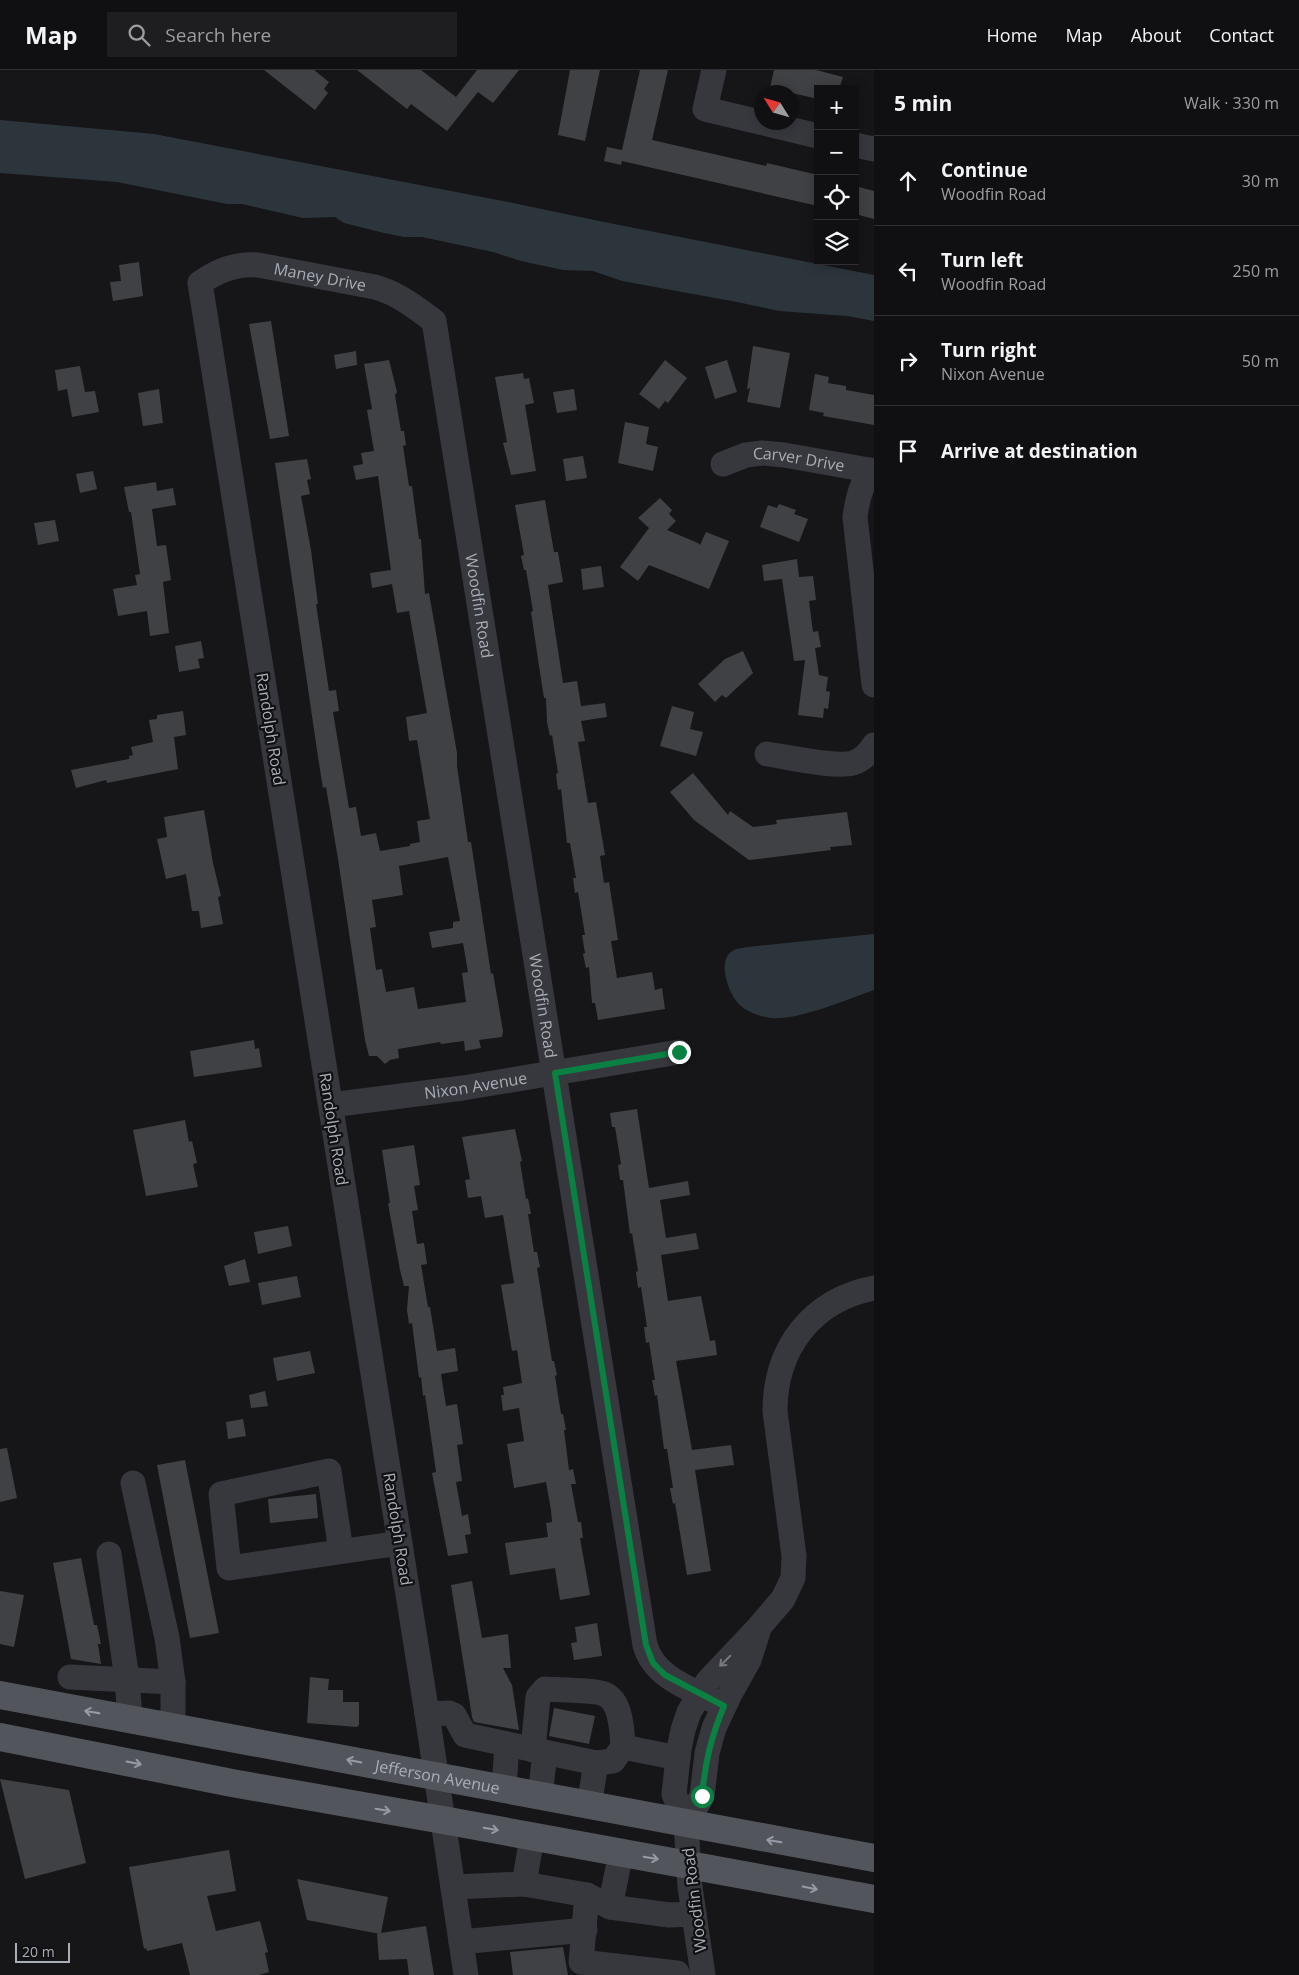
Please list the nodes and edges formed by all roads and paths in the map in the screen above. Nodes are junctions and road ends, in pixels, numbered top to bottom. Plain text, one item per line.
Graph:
1 (714, 70) edge
2 (814, 135) edge
3 (859, 146) edge
4 (874, 149) edge
5 (200, 283) joint
6 (434, 322) joint
7 (723, 464) dead end
8 (872, 470) edge
9 (874, 685) edge
10 (874, 745) edge
11 (767, 754) dead end
12 (679, 1052) dead end
13 (555, 1073) junction
14 (331, 1106) junction
15 (874, 1288) edge
16 (133, 1483) dead end
17 (400, 1542) junction
18 (341, 1551) junction
19 (109, 1554) dead end
20 (759, 1627) junction
21 (70, 1677) dead end
22 (127, 1679) junction
23 (173, 1682) junction
24 (699, 1693) junction
25 (0, 1695) edge
26 (724, 1706) junction
27 (427, 1714) junction
28 (130, 1719) junction
29 (173, 1727) junction
30 (0, 1737) edge
31 (507, 1744) junction
32 (623, 1747) junction
33 (539, 1751) junction
34 (678, 1758) junction
35 (596, 1763) junction
36 (437, 1776) junction
37 (504, 1789) junction
38 (540, 1796) junction
39 (589, 1806) junction
40 (443, 1820) junction
41 (686, 1824) junction
42 (532, 1837) junction
43 (621, 1853) junction
44 (874, 1858) edge
45 (688, 1864) junction
46 (524, 1884) junction
47 (453, 1887) junction
48 (587, 1895) junction
49 (874, 1899) edge
50 (610, 1907) junction
51 (694, 1914) junction
52 (585, 1930) junction
53 (461, 1942) junction
54 (703, 1973) edge
55 (678, 1974) edge
56 (466, 1975) edge

1 - 2 street
3 - 4 street
5 - 6 street, Maney Drive
5 - 14 street, Randolph Road
6 - 13 street, Woodfin Road
7 - 8 street, Carver Drive
8 - 9 street
10 - 11 street
12 - 13 street, Nixon Avenue
13 - 14 street, Nixon Avenue
13 - 24 street, Woodfin Road
14 - 17 street, Randolph Road
15 - 20 street
16 - 23 street
17 - 18 street
17 - 27 street, Randolph Road
18 - 18 street
19 - 22 street
20 -> 24 street, Woodfin Road
20 - 26 street, Woodfin Road
21 - 22 street
22 - 23 street
22 - 28 street
23 - 29 street
24 - 26 street, Woodfin Road
24 - 34 street, Woodfin Road
28 -> 25 main road, Jefferson Avenue
26 - 41 street, Woodfin Road
27 - 31 street
27 - 36 street, Randolph Road
28 - 29 main road, Jefferson Avenue
36 -> 29 main road, Jefferson Avenue
30 -> 40 main road
31 - 33 street
31 - 37 street
32 - 33 street
32 - 34 street
32 - 35 street
33 - 35 street
33 - 38 street
34 - 41 street, Woodfin Road
35 - 39 street
36 - 37 main road, Jefferson Avenue
36 - 40 street, Randolph Road
37 - 38 main road, Jefferson Avenue
38 - 39 main road, Jefferson Avenue
39 - 41 main road, Jefferson Avenue
40 -> 42 main road
40 - 47 street, Randolph Road
44 -> 41 main road, Jefferson Avenue
41 - 45 street, Woodfin Road
42 - 43 main road
42 - 46 street
43 -> 45 main road
43 - 50 street
45 -> 49 main road
45 - 51 street, Woodfin Road
46 - 47 street
46 - 48 street
47 - 53 street, Randolph Road
48 - 50 street
48 - 52 street
50 - 51 street
51 - 54 street, Woodfin Road
52 - 53 street
52 - 55 street
53 - 56 street, Randolph Road
54 - 55 street

